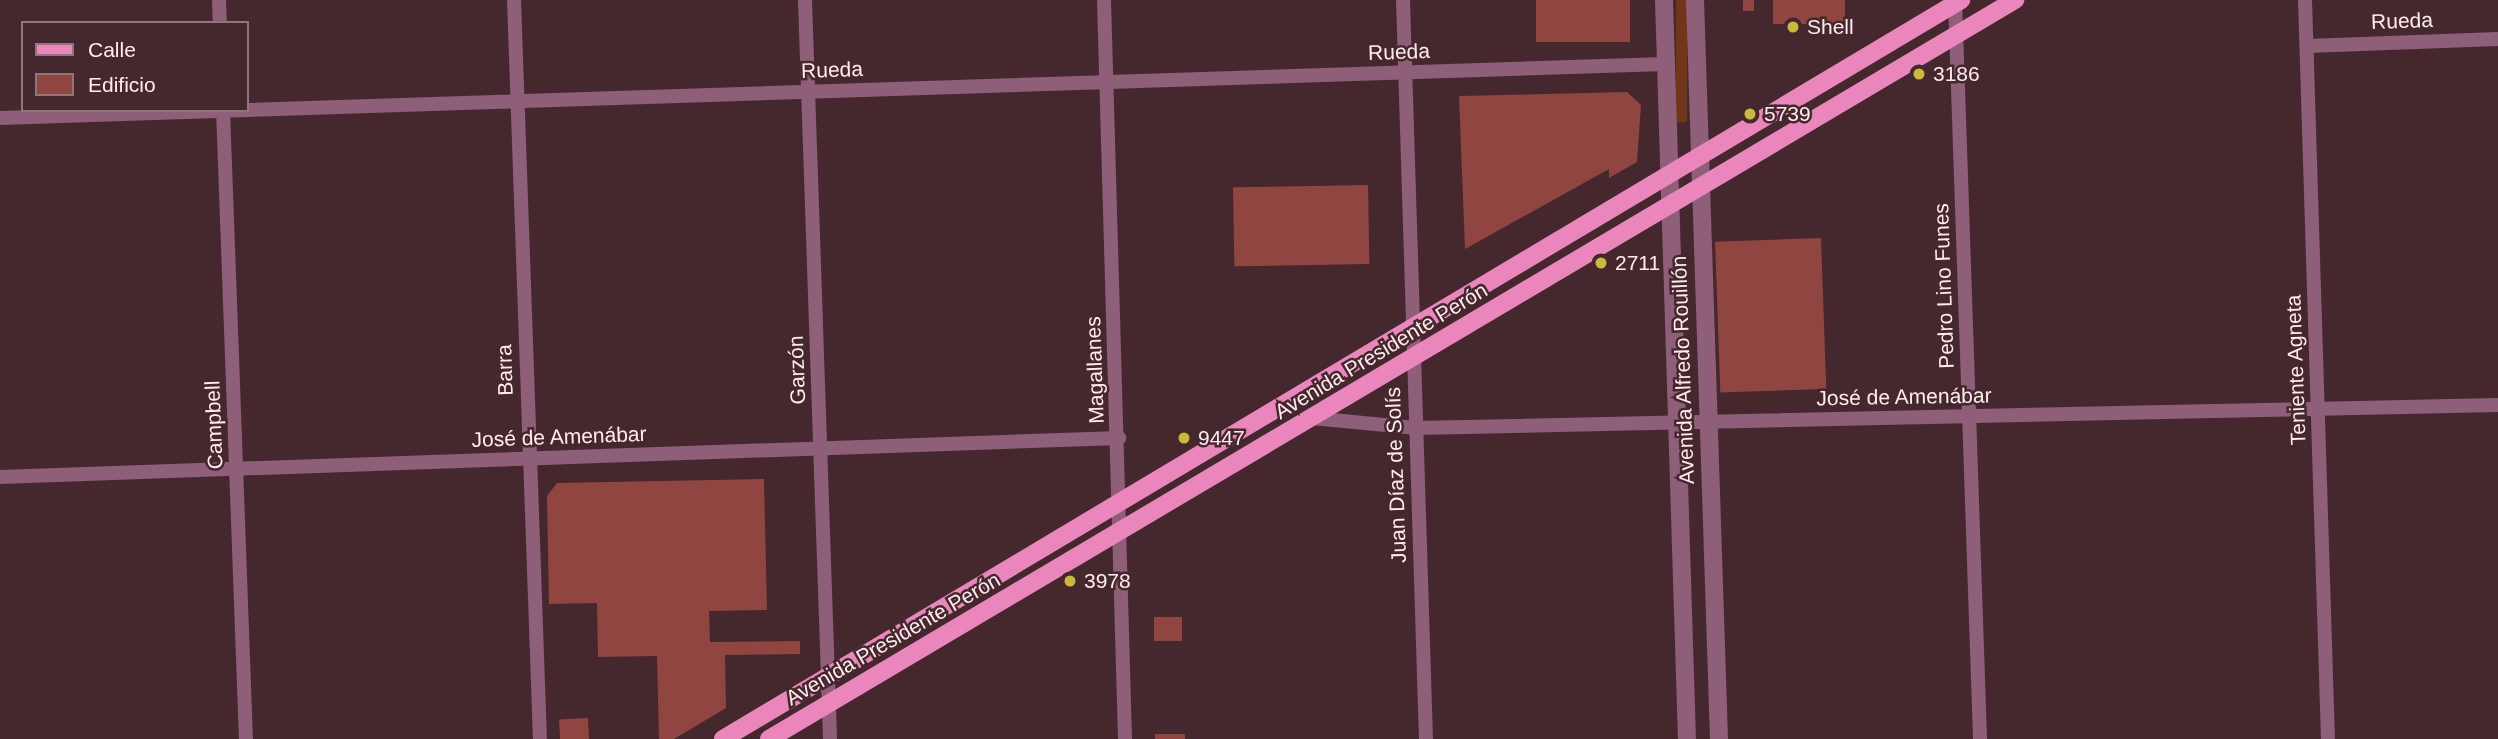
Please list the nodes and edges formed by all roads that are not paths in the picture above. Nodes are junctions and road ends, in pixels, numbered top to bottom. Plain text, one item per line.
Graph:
1 (219, 0) edge
2 (514, 0) edge
3 (805, 0) edge
4 (1104, 0) edge
5 (1403, 0) edge
6 (1664, 0) edge
7 (1695, 0) edge
8 (2015, 0) edge
9 (2305, 0) edge
10 (1957, 1) edge
11 (220, 21) edge
12 (1956, 36) junction
13 (2498, 39) edge
14 (2307, 46) junction
15 (1665, 64) junction
16 (1405, 73) junction
17 (1107, 82) junction
18 (808, 92) junction
19 (518, 101) junction
20 (248, 110) edge
21 (191, 112) edge
22 (223, 112) edge
23 (0, 118) edge
24 (1700, 156) junction
25 (1668, 175) junction
26 (1700, 186) junction
27 (1668, 206) junction
28 (1412, 327) junction
29 (1412, 358) junction
30 (2498, 405) edge
31 (2318, 409) junction
32 (1969, 416) junction
33 (1312, 418) junction
34 (1708, 422) junction
35 (1676, 423) junction
36 (1415, 428) junction
37 (1119, 438) junction
38 (821, 449) junction
39 (529, 458) junction
40 (236, 469) junction
41 (0, 477) edge
42 (1121, 501) junction
43 (1122, 531) junction
44 (828, 676) junction
45 (829, 702) junction
46 (246, 739) edge
47 (540, 739) edge
48 (723, 739) edge
49 (769, 739) edge
50 (830, 739) edge
51 (1125, 739) edge
52 (1426, 739) edge
53 (1687, 739) edge
54 (1719, 739) edge
55 (1980, 739) edge
56 (2328, 739) edge

1 - 11 street
2 - 19 street, Barra
3 - 18 street, Garzón
4 - 17 street, Magallanes
5 - 16 street, Juan Díaz de Solís
6 - 15 street, Avenida Alfredo Rouillón
7 - 24 street, Avenida Alfredo Rouillón
8 - 12 main road, Avenida Presidente Perón
9 - 14 street, Teniente Agneta
10 - 12 street, Pedro Lino Funes
10 - 24 main road, Avenida Presidente Perón
12 - 26 main road, Avenida Presidente Perón
12 - 32 street, Pedro Lino Funes
13 - 14 street, Rueda
14 - 31 street, Teniente Agneta
15 - 16 street, Rueda
15 - 25 street, Avenida Alfredo Rouillón
16 - 17 street, Rueda
16 - 28 street, Juan Díaz de Solís
17 - 18 street, Rueda
17 - 37 street, Magallanes
18 - 19 street, Rueda
18 - 38 street, Garzón
19 - 20 street, Rueda
19 - 39 street, Barra
21 - 23 street, Rueda
22 - 40 street, Campbell
24 - 25 main road, Avenida Presidente Perón
24 - 26 street, Avenida Alfredo Rouillón
25 - 27 street, Avenida Alfredo Rouillón
25 - 28 main road, Avenida Presidente Perón
26 - 27 main road, Avenida Presidente Perón
26 - 34 street, Avenida Alfredo Rouillón
27 - 29 main road, Avenida Presidente Perón
27 - 35 street, Avenida Alfredo Rouillón
28 - 29 street, Juan Díaz de Solís
28 - 42 main road, Avenida Presidente Perón
29 - 33 main road, Avenida Presidente Perón
29 - 36 street, Juan Díaz de Solís
30 - 31 street, José de Amenábar
31 - 32 street, José de Amenábar
31 - 56 street, Teniente Agneta
32 - 34 street, José de Amenábar
32 - 55 street, Pedro Lino Funes
33 - 36 street, José de Amenábar
33 - 43 main road, Avenida Presidente Perón
34 - 35 street, José de Amenábar
34 - 54 street, Avenida Alfredo Rouillón
35 - 36 street, José de Amenábar
35 - 53 street, Avenida Alfredo Rouillón
36 - 52 street, Juan Díaz de Solís
37 - 38 street, José de Amenábar
37 - 42 street, Magallanes
38 - 39 street, José de Amenábar
38 - 44 street, Garzón
39 - 40 street, José de Amenábar
39 - 47 street, Barra
40 - 41 street, José de Amenábar
40 - 46 street, Campbell
42 - 43 street, Magallanes
42 - 44 main road, Avenida Presidente Perón
43 - 45 main road, Avenida Presidente Perón
43 - 51 street, Magallanes
44 - 45 street, Garzón
44 - 48 main road, Avenida Presidente Perón
45 - 49 main road, Avenida Presidente Perón
45 - 50 street, Garzón

